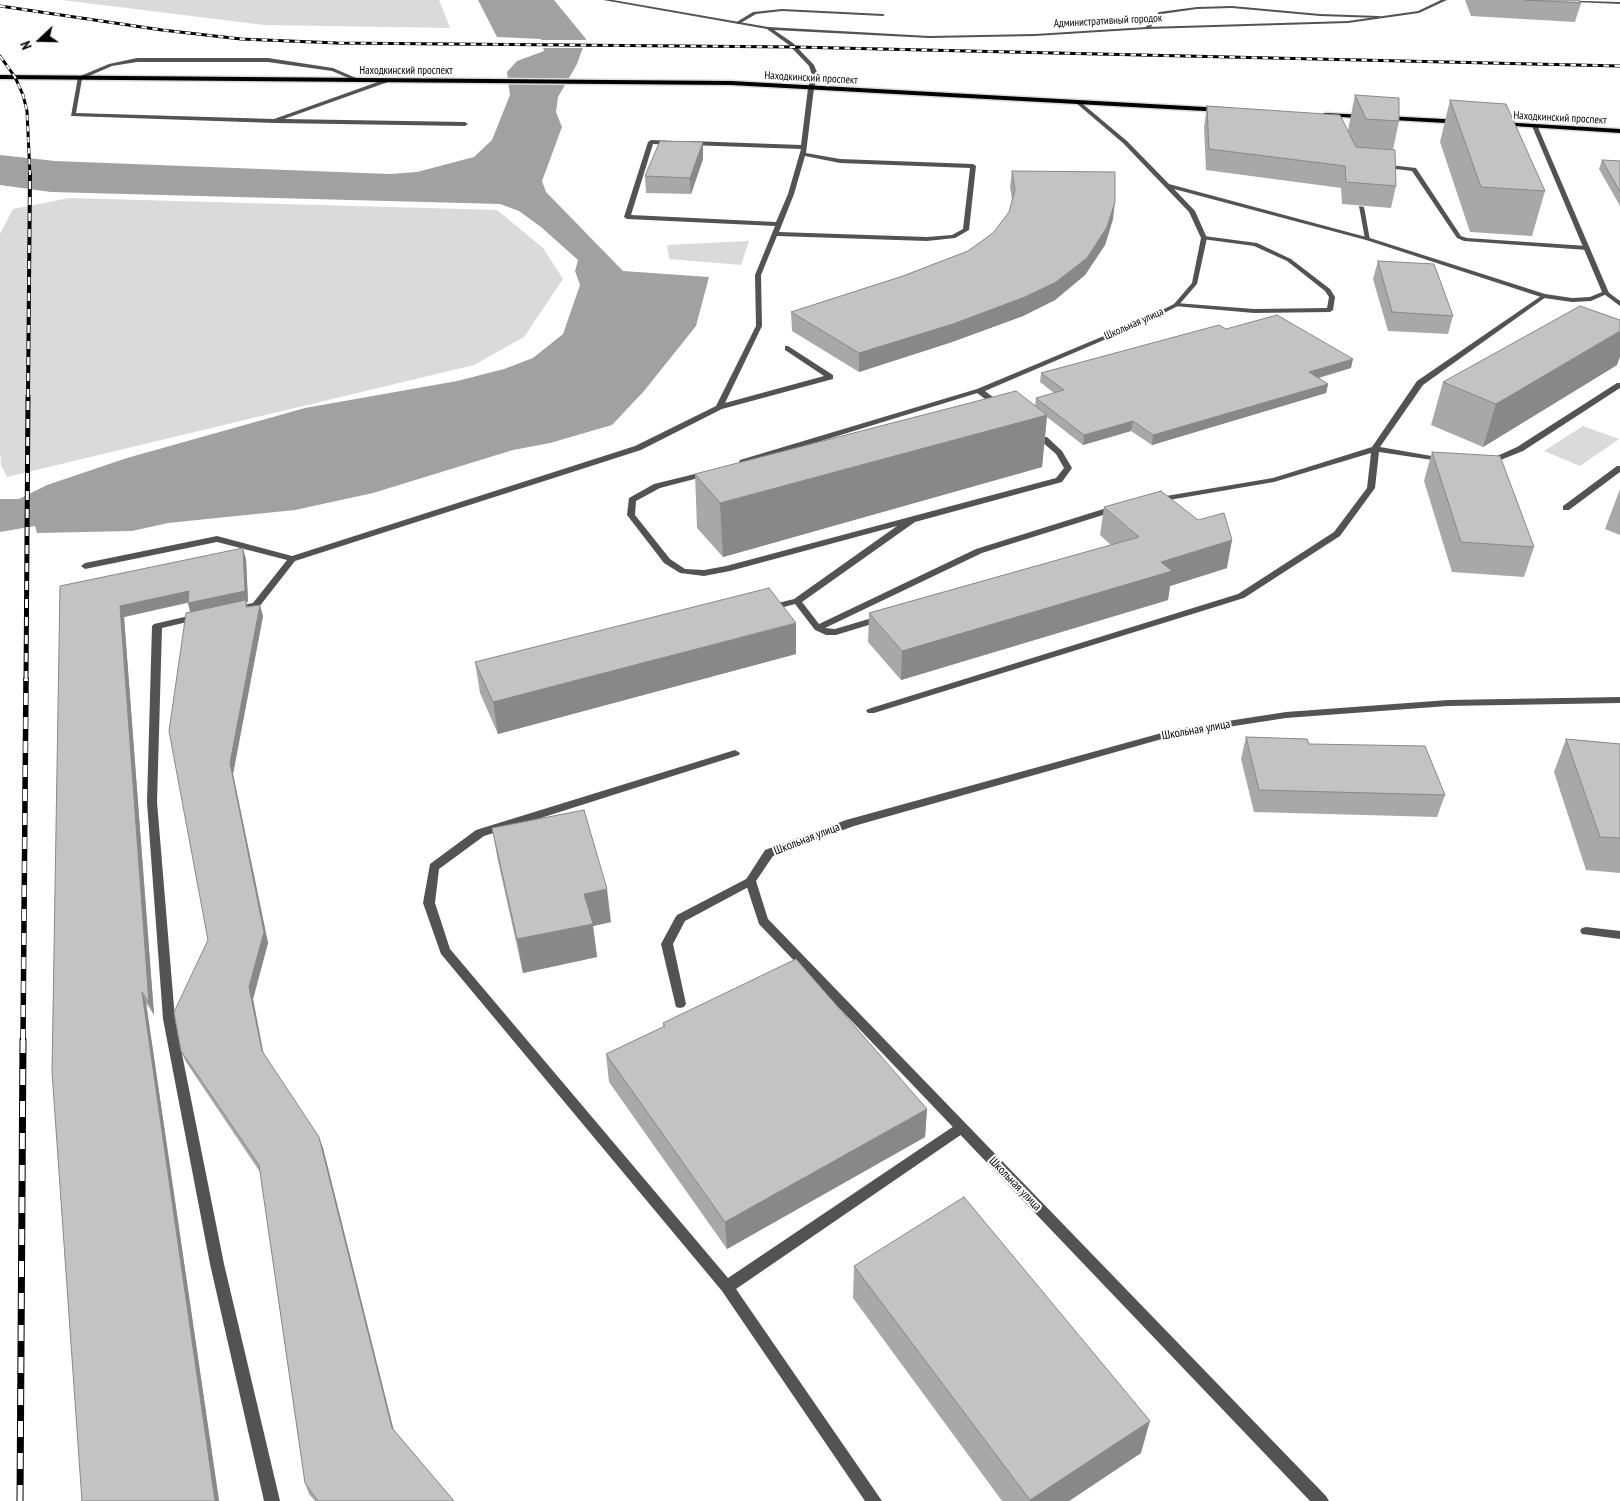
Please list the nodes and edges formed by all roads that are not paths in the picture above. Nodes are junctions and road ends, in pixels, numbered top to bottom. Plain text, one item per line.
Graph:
1 (605, 0) edge
2 (1446, 0) edge
3 (1550, 0) edge
4 (1620, 3) edge
5 (883, 15) dead end
6 (1379, 17) junction
7 (737, 23) junction
8 (768, 28) junction
9 (1147, 28) junction
10 (0, 76) edge
11 (80, 78) junction
12 (360, 81) junction
13 (386, 81) junction
14 (811, 88) junction
15 (1078, 102) junction
16 (1234, 110) edge
17 (1313, 114) edge
18 (1332, 116) junction
19 (276, 121) junction
20 (1468, 122) edge
21 (464, 124) dead end
22 (1336, 124) edge
23 (1487, 124) edge
24 (1536, 126) junction
25 (1620, 131) edge
26 (803, 150) junction
27 (1374, 166) edge
28 (1166, 185) junction
29 (1361, 207) edge
30 (778, 224) junction
31 (774, 234) junction
32 (1204, 238) junction
33 (1368, 239) junction
34 (1587, 248) junction
35 (1606, 293) junction
36 (1544, 296) junction
37 (1620, 304) edge
38 (1176, 305) junction
39 (788, 348) dead end
40 (1620, 385) edge
41 (980, 391) junction
42 (720, 407) junction
43 (1008, 412) edge
44 (1040, 436) edge
45 (1375, 449) junction
46 (1450, 461) edge
47 (1480, 461) edge
48 (736, 464) edge
49 (1620, 468) edge
50 (717, 470) edge
51 (1143, 502) edge
52 (1124, 506) edge
53 (1566, 508) dead end
54 (912, 520) junction
55 (292, 559) junction
56 (85, 566) dead end
57 (797, 601) junction
58 (758, 611) edge
59 (892, 615) edge
60 (818, 628) junction
61 (1620, 700) edge
62 (871, 711) dead end
63 (735, 754) dead end
64 (750, 881) junction
65 (1586, 931) dead end
66 (1620, 934) edge
67 (680, 1004) dead end
68 (962, 1128) junction
69 (727, 1287) junction
70 (272, 1501) edge
71 (874, 1501) edge
72 (1321, 1501) edge

1 - 7 street, Административный городок
2 - 6 street, Административный городок
3 - 4 street
5 - 7 street
6 - 9 street, Административный городок
6 - 9 street
7 - 8 street, Административный городок
8 - 9 street, Административный городок
8 - 14 street
10 - 11 main road, Находкинский проспект
11 - 12 main road, Находкинский проспект
11 - 12 street
11 - 19 street
12 - 13 main road, Находкинский проспект
13 - 14 main road, Находкинский проспект
13 - 19 street
14 - 15 main road, Находкинский проспект
14 - 26 street
15 - 16 main road, Находкинский проспект
15 - 28 street
17 - 18 main road
18 - 20 main road
18 - 22 street
19 - 21 street
23 - 24 main road, Находкинский проспект
24 - 25 main road, Находкинский проспект
24 - 34 street
26 - 30 street
26 - 30 street
26 - 31 street
27 - 34 street
28 - 32 street
28 - 33 street
29 - 33 street
30 - 31 street
31 - 42 street
32 - 38 street, Школьная улица
32 - 38 street
33 - 36 street
34 - 35 street
35 - 36 street
35 - 37 street
36 - 45 street
38 - 41 street, Школьная улица
39 - 42 street
40 - 47 street
41 - 43 street
41 - 48 street, Школьная улица
42 - 55 street
44 - 54 street
45 - 46 street
45 - 51 street
45 - 62 street
49 - 53 street
50 - 54 street
52 - 60 street
54 - 57 street
55 - 56 street
55 - 70 street
57 - 58 street
57 - 60 street
59 - 60 street
61 - 64 street, Школьная улица
63 - 69 street
64 - 67 street
64 - 68 street, Школьная улица
65 - 66 street
68 - 69 street
68 - 72 street, Школьная улица
69 - 71 street

